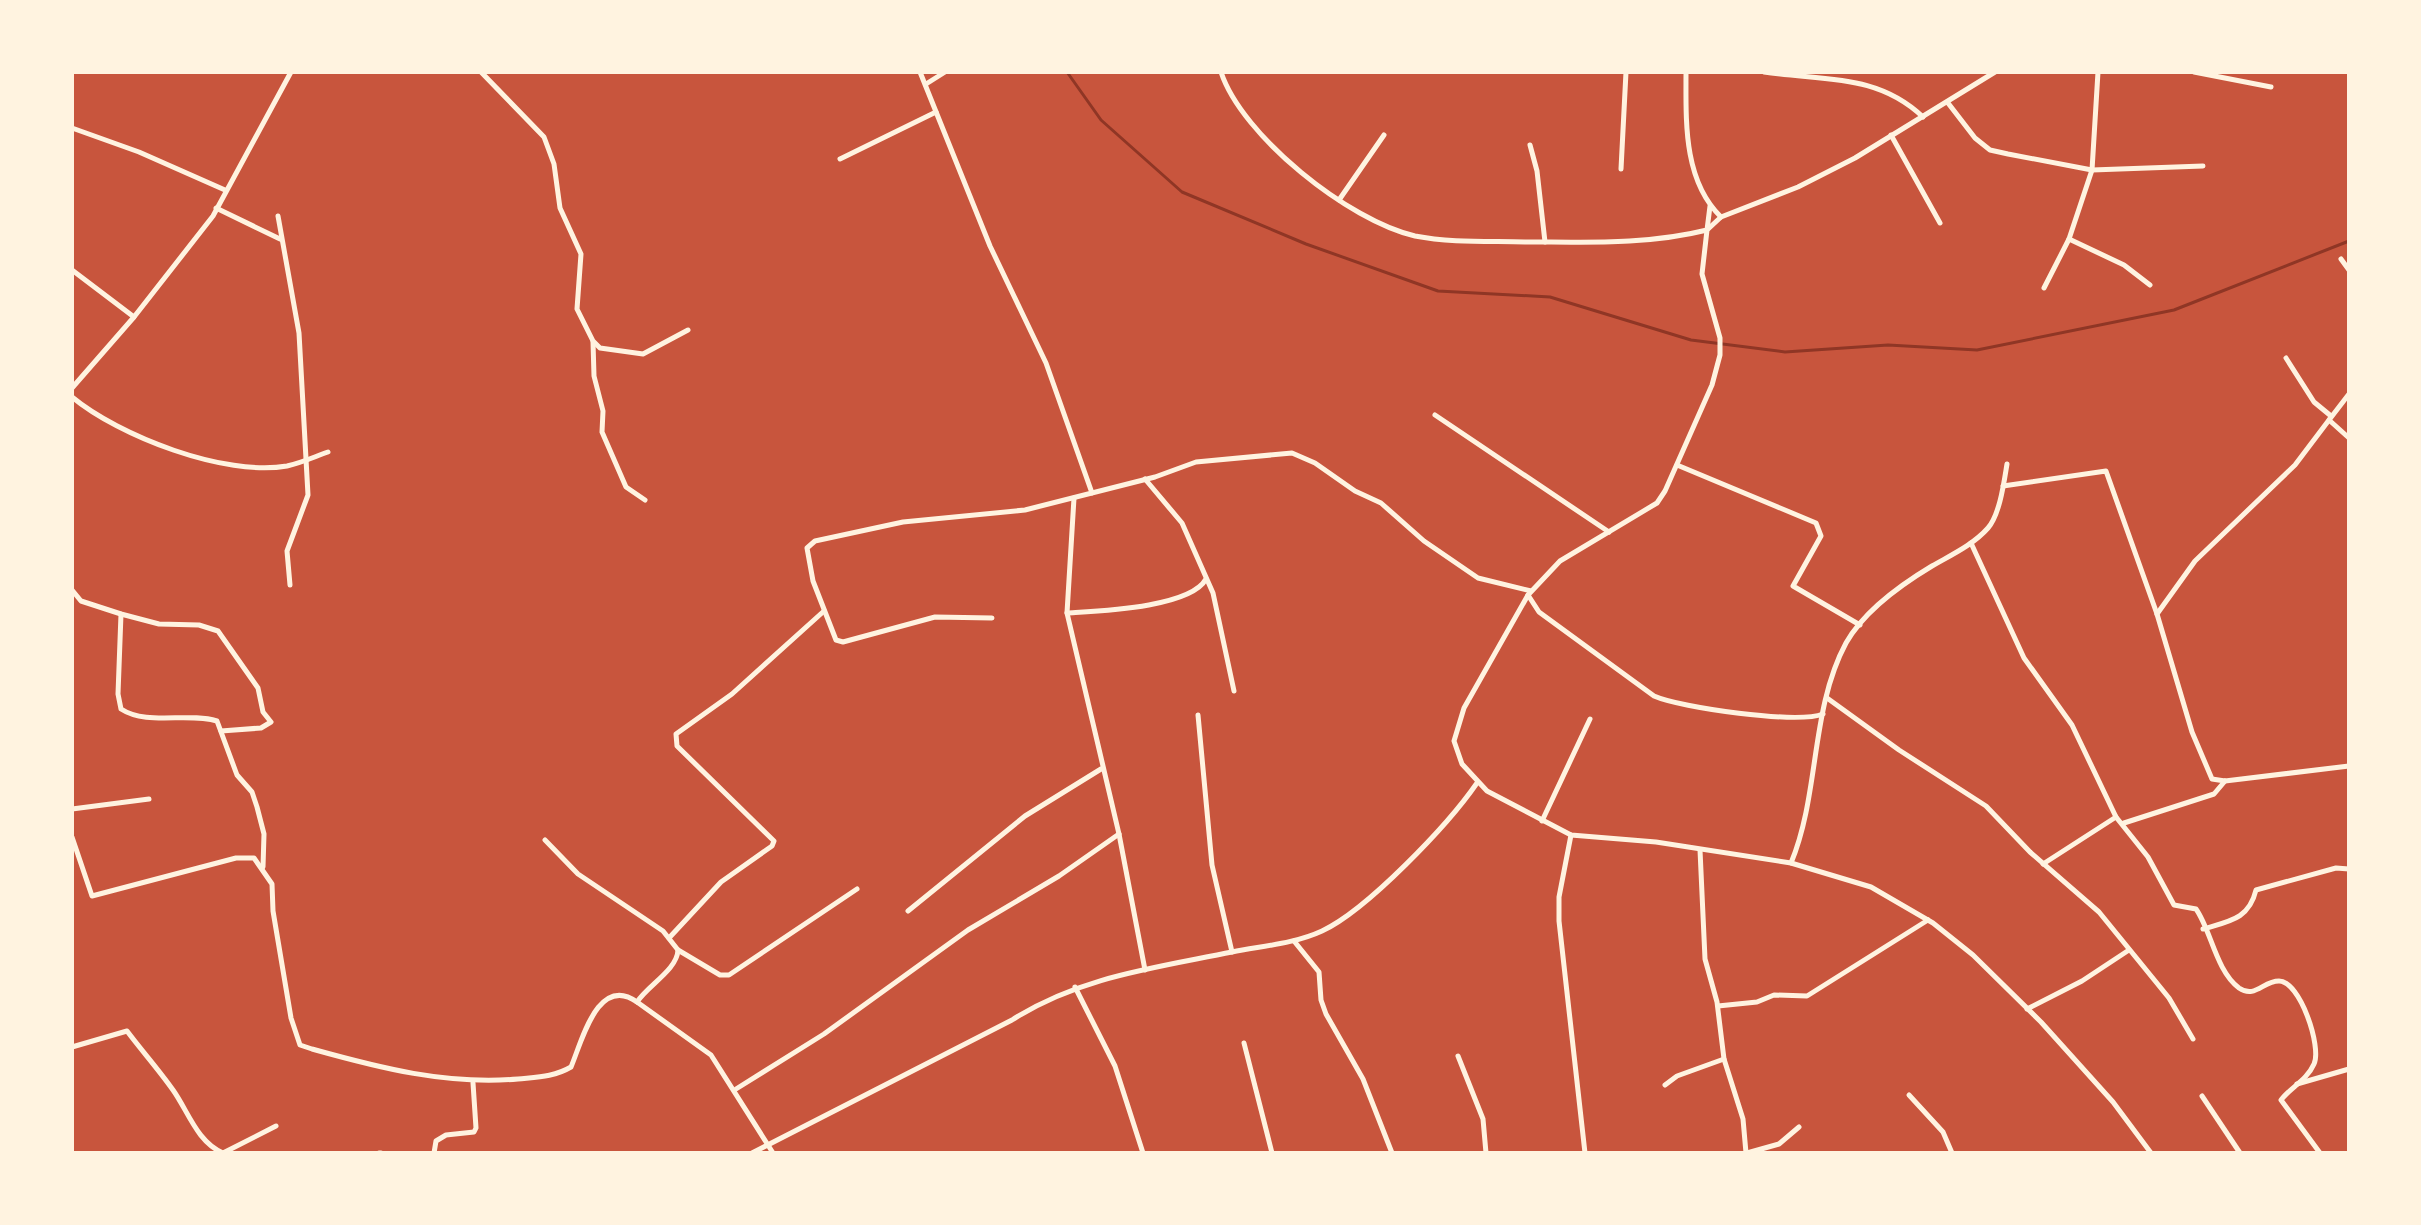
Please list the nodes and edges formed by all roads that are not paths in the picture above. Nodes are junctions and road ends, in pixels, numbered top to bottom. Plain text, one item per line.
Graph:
1 (291, 72) edge
2 (481, 72) edge
3 (920, 72) edge
4 (945, 72) edge
5 (1221, 72) edge
6 (1626, 72) edge
7 (1686, 72) edge
8 (1764, 72) edge
9 (1993, 72) edge
10 (2098, 72) edge
11 (2194, 72) edge
12 (926, 84) junction
13 (2271, 87) dead end
14 (1948, 103) junction
15 (936, 112) junction
16 (1923, 117) junction
17 (72, 128) edge
18 (1384, 135) dead end
19 (1891, 135) junction
20 (1530, 145) dead end
21 (840, 159) dead end
22 (2203, 166) dead end
23 (1621, 169) dead end
24 (2092, 170) junction
25 (225, 190) junction
26 (1339, 200) junction
27 (1710, 206) junction
28 (216, 208) junction
29 (278, 216) dead end
30 (1721, 217) junction
31 (1940, 223) dead end
32 (1707, 230) junction
33 (2069, 239) junction
34 (281, 240) junction
35 (1545, 242) junction
36 (2341, 259) dead end
37 (72, 270) edge
38 (2349, 270) edge
39 (2150, 285) dead end
40 (2044, 288) dead end
41 (134, 317) junction
42 (688, 330) dead end
43 (593, 341) junction
44 (2286, 358) dead end
45 (72, 388) edge
46 (2349, 394) edge
47 (72, 397) edge
48 (1435, 415) dead end
49 (2330, 418) junction
50 (2349, 438) edge
51 (328, 452) dead end
52 (306, 460) junction
53 (2007, 464) dead end
54 (1677, 465) junction
55 (1145, 479) junction
56 (2003, 486) junction
57 (1092, 493) junction
58 (1074, 498) junction
59 (645, 500) dead end
60 (1609, 532) junction
61 (1971, 543) junction
62 (1206, 579) junction
63 (290, 585) dead end
64 (72, 590) edge
65 (1529, 593) junction
66 (824, 611) junction
67 (1067, 613) junction
68 (121, 614) junction
69 (2157, 614) junction
70 (992, 618) dead end
71 (1860, 625) junction
72 (1234, 691) dead end
73 (1827, 698) junction
74 (1824, 713) junction
75 (1198, 715) dead end
76 (1590, 719) dead end
77 (221, 731) junction
78 (2349, 766) edge
79 (1101, 769) junction
80 (2225, 781) junction
81 (1477, 783) junction
82 (149, 799) dead end
83 (72, 809) edge
84 (2116, 817) junction
85 (1542, 821) junction
86 (2124, 823) junction
87 (1119, 834) junction
88 (1571, 835) junction
89 (72, 837) edge
90 (545, 840) dead end
91 (1700, 850) junction
92 (74, 857) edge
93 (1791, 863) junction
94 (2043, 864) junction
95 (263, 868) junction
96 (2349, 869) edge
97 (857, 889) dead end
98 (908, 911) dead end
99 (1928, 920) junction
100 (2203, 929) junction
101 (669, 938) junction
102 (1294, 941) junction
103 (678, 950) junction
104 (2129, 950) junction
105 (1232, 952) junction
106 (1145, 970) junction
107 (1075, 987) junction
108 (637, 1002) junction
109 (1718, 1006) junction
110 (2027, 1009) junction
111 (2193, 1039) dead end
112 (1244, 1043) dead end
113 (72, 1047) edge
114 (1458, 1056) dead end
115 (1724, 1059) junction
116 (2349, 1069) edge
117 (473, 1083) junction
118 (1665, 1085) dead end
119 (2296, 1085) junction
120 (736, 1089) junction
121 (1909, 1095) dead end
122 (2202, 1096) dead end
123 (276, 1126) dead end
124 (1799, 1127) dead end
125 (767, 1147) junction
126 (434, 1153) edge
127 (752, 1153) edge
128 (773, 1153) edge
129 (1143, 1153) edge
130 (1272, 1153) edge
131 (1392, 1153) edge
132 (1486, 1153) edge
133 (1585, 1153) edge
134 (1747, 1153) edge
135 (1952, 1153) edge
136 (2151, 1153) edge
137 (2240, 1153) edge
138 (2320, 1153) edge

1 - 25 street
2 - 43 street
3 - 12 street
4 - 12 street
5 - 26 street
6 - 23 street
7 - 27 street
8 - 16 street
9 - 14 street
10 - 24 street
11 - 13 street
12 - 15 street
14 - 16 street
14 - 24 street
15 - 21 street
15 - 57 street
16 - 19 street
17 - 25 street
18 - 26 street
19 - 30 street
19 - 31 street
20 - 35 street
22 - 24 street
24 - 33 street
25 - 28 street
26 - 35 street
27 - 30 street
27 - 32 street
28 - 34 street
28 - 41 street
29 - 34 street
30 - 32 street
32 - 35 street
32 - 54 street
33 - 39 street
33 - 40 street
34 - 52 street
36 - 38 street
37 - 41 street
41 - 45 street
42 - 43 street
43 - 59 street
44 - 49 street
46 - 49 street
47 - 52 street
48 - 60 street
49 - 50 street
49 - 69 street
51 - 52 street
52 - 63 street
53 - 56 street
54 - 60 street
54 - 71 street
55 - 57 street
55 - 62 street
55 - 65 street
56 - 61 street
56 - 69 street
57 - 58 street
58 - 66 street
58 - 67 street
60 - 65 street
61 - 71 street
61 - 84 street
62 - 67 street
62 - 72 street
64 - 68 street
65 - 74 street
65 - 81 street
66 - 70 street
66 - 101 street
67 - 79 street
68 - 77 street
68 - 77 street
69 - 80 street
71 - 73 street
73 - 74 street
73 - 94 street
74 - 93 street
75 - 105 street
76 - 85 street
77 - 95 street
78 - 80 street
79 - 87 street
79 - 98 street
80 - 86 street
81 - 85 street
81 - 102 street
82 - 83 street
84 - 86 street
84 - 94 street
85 - 88 street
86 - 100 street
87 - 106 street
87 - 120 street
88 - 91 street
88 - 133 street
89 - 92 street
90 - 101 street
91 - 93 street
91 - 109 street
92 - 95 street
93 - 99 street
94 - 104 street
95 - 117 street
96 - 100 street
97 - 103 street
99 - 109 street
99 - 110 street
100 - 119 street
101 - 103 street
102 - 105 street
102 - 131 street
103 - 108 street
104 - 110 street
104 - 111 street
105 - 106 street
106 - 107 street
107 - 125 street
107 - 129 street
108 - 117 street
108 - 120 street
109 - 115 street
110 - 136 street
112 - 130 street
113 - 123 street
114 - 132 street
115 - 118 street
115 - 134 street
116 - 119 street
117 - 126 street
119 - 138 street
120 - 125 street
121 - 135 street
122 - 137 street
124 - 134 street
125 - 127 street
125 - 128 street

